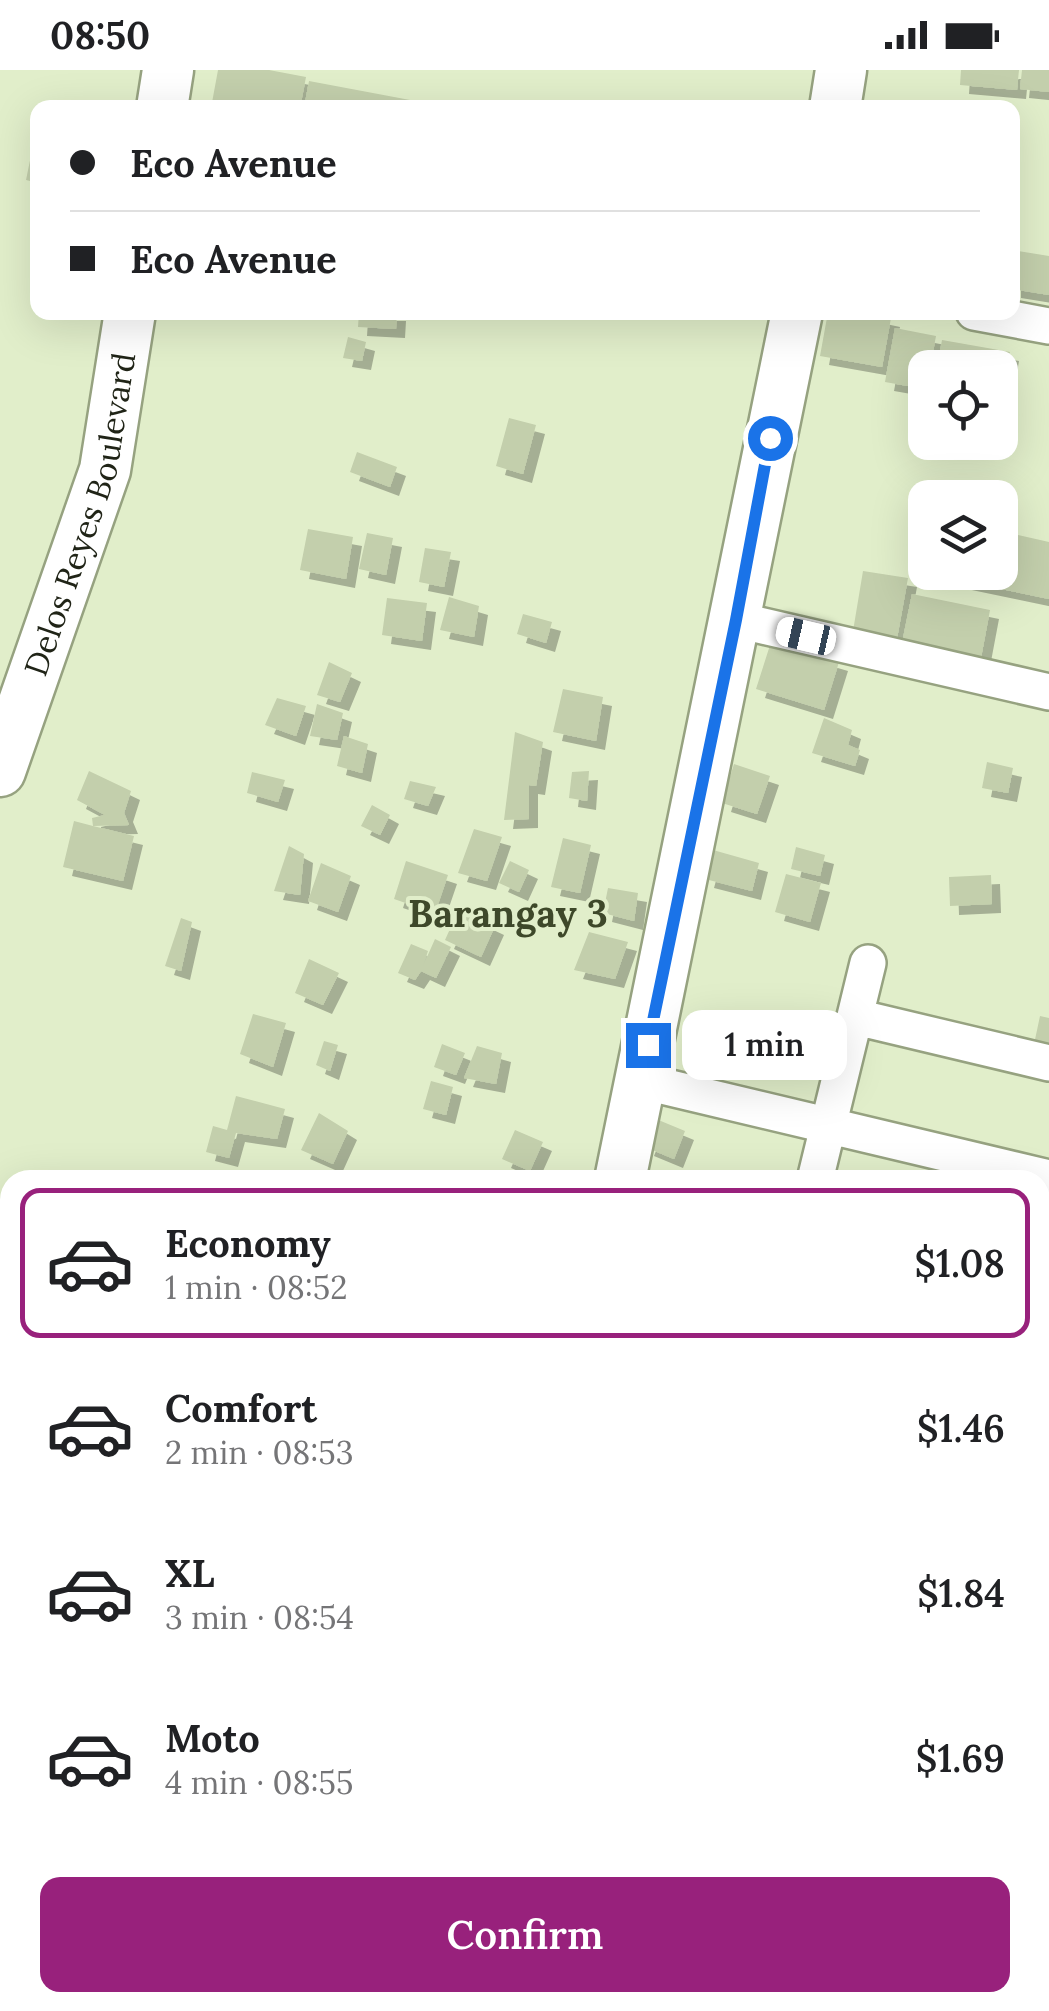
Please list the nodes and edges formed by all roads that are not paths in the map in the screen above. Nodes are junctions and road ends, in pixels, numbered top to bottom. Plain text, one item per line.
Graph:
1 (168, 70) edge
2 (841, 70) edge
3 (163, 100) edge
4 (836, 100) edge
5 (129, 320) edge
6 (795, 320) edge
7 (1017, 320) edge
8 (1049, 326) edge
9 (736, 620) junction
10 (1049, 692) edge
11 (0, 770) edge
12 (868, 963) dead end
13 (856, 1016) junction
14 (1049, 1063) edge
15 (642, 1080) junction
16 (830, 1126) junction
17 (622, 1170) edge
18 (818, 1170) edge
19 (1015, 1170) edge

1 - 3 main road
2 - 4 main road
5 - 11 main road, Delos Reyes Boulevard
6 - 9 main road
7 - 8 street
9 - 10 street
9 - 15 main road
12 - 13 street
13 - 14 street
13 - 16 street
15 - 16 street
15 - 17 main road
16 - 18 street
16 - 19 street

